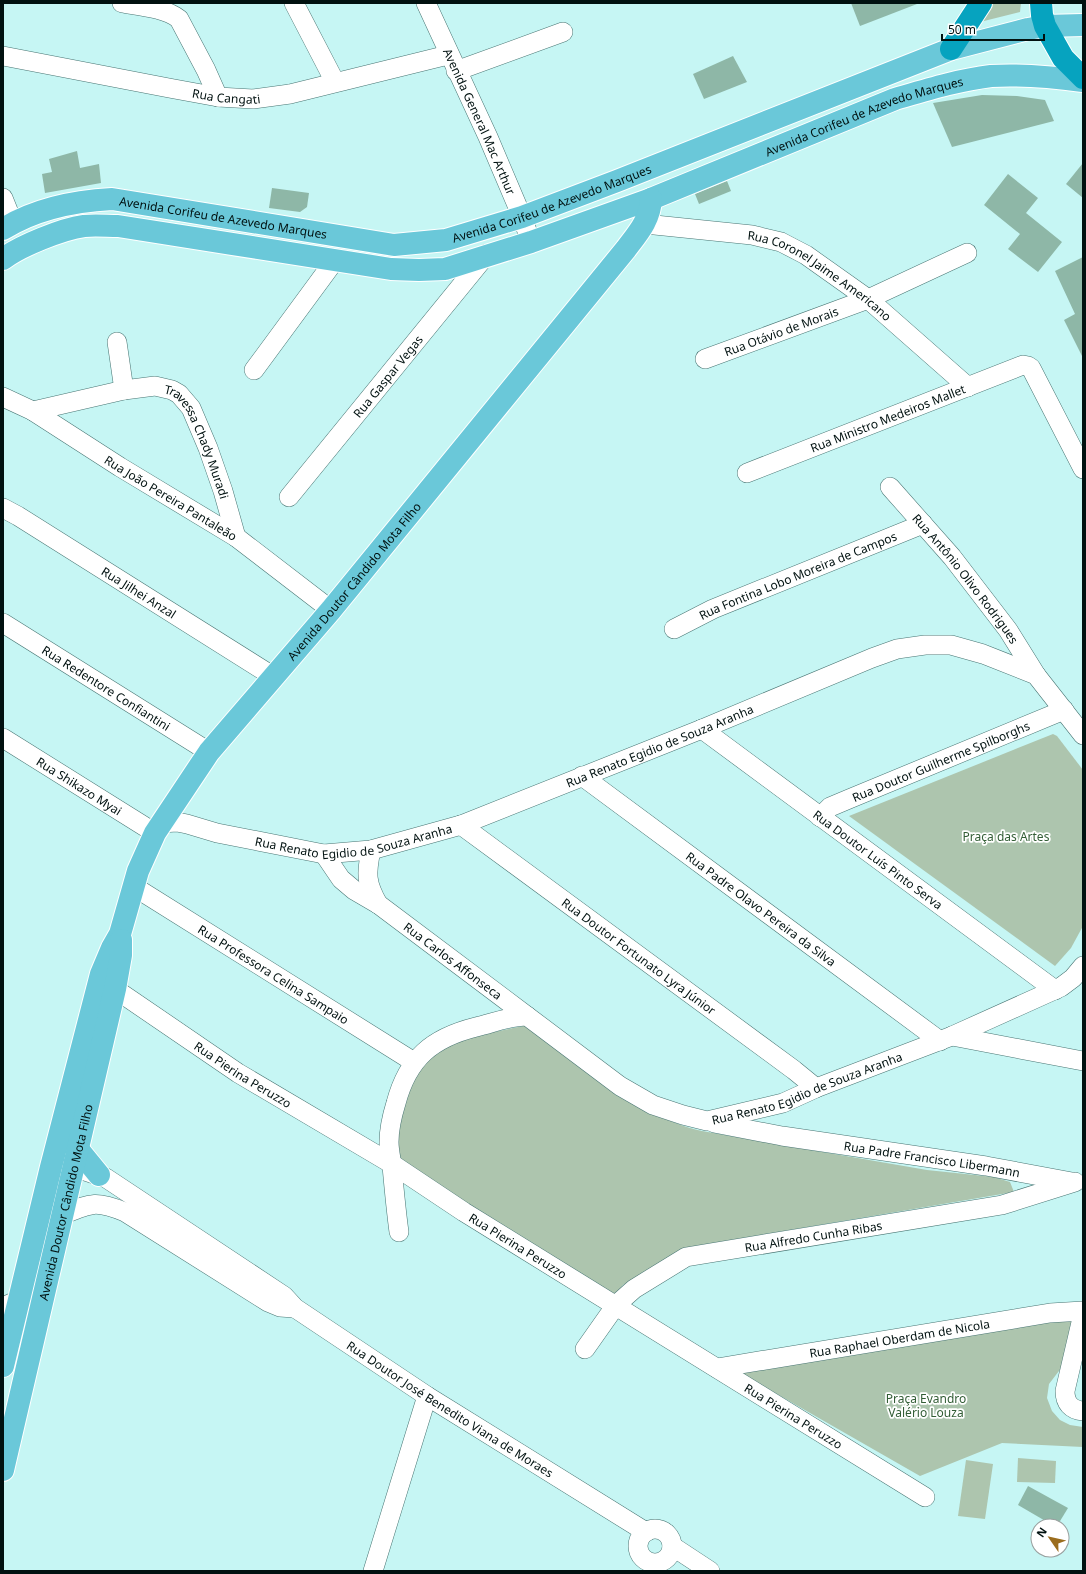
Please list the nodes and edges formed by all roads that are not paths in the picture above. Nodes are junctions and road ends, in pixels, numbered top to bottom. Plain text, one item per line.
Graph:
1 (122, 3) edge
2 (294, 3) edge
3 (426, 3) edge
4 (981, 3) edge
5 (1041, 3) edge
6 (1083, 25) edge
7 (1045, 26) junction
8 (563, 32) dead end
9 (950, 49) junction
10 (3, 56) edge
11 (452, 63) junction
12 (1083, 78) edge
13 (1083, 81) edge
14 (335, 82) junction
15 (218, 96) junction
16 (638, 173) junction
17 (3, 198) edge
18 (651, 199) junction
19 (629, 206) junction
20 (522, 217) junction
21 (645, 224) junction
22 (8, 226) edge
23 (530, 242) junction
24 (626, 249) junction
25 (967, 252) dead end
26 (487, 254) junction
27 (3, 259) edge
28 (335, 260) junction
29 (868, 300) junction
30 (117, 342) dead end
31 (705, 359) dead end
32 (254, 370) dead end
33 (968, 387) junction
34 (124, 390) junction
35 (3, 397) edge
36 (33, 411) junction
37 (1083, 469) edge
38 (747, 473) dead end
39 (890, 487) dead end
40 (289, 497) dead end
41 (3, 508) edge
42 (923, 524) junction
43 (236, 537) junction
44 (331, 610) junction
45 (3, 623) edge
46 (674, 629) dead end
47 (1036, 675) junction
48 (274, 677) junction
49 (1064, 710) junction
50 (702, 729) junction
51 (1083, 735) edge
52 (3, 738) edge
53 (209, 752) junction
54 (582, 776) junction
55 (180, 795) junction
56 (820, 817) junction
57 (461, 825) junction
58 (158, 828) junction
59 (203, 830) junction
60 (371, 850) junction
61 (324, 854) junction
62 (134, 886) junction
63 (378, 904) junction
64 (120, 934) junction
65 (1083, 966) edge
66 (115, 989) junction
67 (1055, 990) junction
68 (527, 1016) junction
69 (946, 1038) junction
70 (1083, 1061) edge
71 (414, 1062) junction
72 (816, 1088) junction
73 (775, 1106) junction
74 (706, 1121) junction
75 (773, 1134) junction
76 (77, 1148) junction
77 (392, 1164) junction
78 (51, 1167) junction
79 (72, 1169) junction
80 (102, 1176) junction
81 (1079, 1183) edge
82 (99, 1203) junction
83 (146, 1216) junction
84 (60, 1223) junction
85 (36, 1227) junction
86 (399, 1232) dead end
87 (10, 1304) edge
88 (616, 1305) junction
89 (1083, 1311) edge
90 (1083, 1314) edge
91 (585, 1349) dead end
92 (3, 1366) edge
93 (717, 1368) junction
94 (427, 1396) junction
95 (1083, 1410) edge
96 (3, 1470) edge
97 (925, 1497) dead end
98 (651, 1556) edge
99 (706, 1569) edge
100 (373, 1571) edge

1 - 15 street
2 - 14 street
3 - 11 street, Avenida General Mac Arthur
4 - 9 highway
5 - 7 highway
6 - 7 main road, Avenida Corifeu de Azevedo Marques
7 - 9 main road, Avenida Corifeu de Azevedo Marques
7 - 12 highway
8 - 11 street, Rua Cangati
9 - 16 main road, Avenida Corifeu de Azevedo Marques
10 - 15 street, Rua Cangati
11 - 14 street, Rua Cangati
11 - 20 street, Avenida General Mac Arthur
13 - 18 main road, Avenida Corifeu de Azevedo Marques
14 - 15 street, Rua Cangati
16 - 19 main road
16 - 20 main road, Avenida Corifeu de Azevedo Marques
17 - 22 street
18 - 19 main road, Avenida Corifeu de Azevedo Marques
18 - 21 main road, Avenida Doutor Cândido Mota Filho
19 - 23 main road, Avenida Corifeu de Azevedo Marques
19 - 24 main road
20 - 22 main road, Avenida Corifeu de Azevedo Marques
20 - 23 street, Avenida General Mac Arthur
21 - 24 main road, Avenida Doutor Cândido Mota Filho
21 - 29 street, Rua Coronel Jaime Americano
23 - 26 main road, Avenida Corifeu de Azevedo Marques
24 - 44 main road, Avenida Doutor Cândido Mota Filho
25 - 29 street, Rua Otávio de Morais
26 - 28 main road, Avenida Corifeu de Azevedo Marques
26 - 40 street, Rua Gaspar Vegas
27 - 28 main road, Avenida Corifeu de Azevedo Marques
28 - 32 street
29 - 31 street, Rua Otávio de Morais
29 - 33 street, Rua Coronel Jaime Americano
30 - 34 street
33 - 37 street, Rua Ministro Medeiros Mallet
33 - 38 street, Rua Ministro Medeiros Mallet
34 - 36 street, Travessa Chady Muradi
34 - 43 street, Travessa Chady Muradi
35 - 36 street, Rua João Pereira Pantaleão
36 - 43 street, Rua João Pereira Pantaleão
39 - 42 street, Rua Antônio Olivo Rodrigues
41 - 48 street, Rua Jilhei Anzal
42 - 46 street, Rua Fontina Lobo Moreira de Campos
42 - 47 street, Rua Antônio Olivo Rodrigues
43 - 44 street, Rua João Pereira Pantaleão
44 - 48 main road, Avenida Doutor Cândido Mota Filho
45 - 53 street, Rua Redentore Confiantini
47 - 49 street, Rua Renato Egidio de Souza Aranha
47 - 50 street, Rua Renato Egidio de Souza Aranha
48 - 53 main road, Avenida Doutor Cândido Mota Filho
49 - 51 street, Rua Renato Egidio de Souza Aranha
49 - 56 street, Rua Doutor Guilherme Spilborghs
50 - 54 street, Rua Renato Egidio de Souza Aranha
50 - 56 street, Rua Doutor Luís Pinto Serva
52 - 58 street, Rua Shikazo Myai
53 - 55 main road, Avenida Doutor Cândido Mota Filho
54 - 57 street, Rua Renato Egidio de Souza Aranha
54 - 69 street, Rua Padre Olavo Pereira da Silva
55 - 58 main road, Avenida Doutor Cândido Mota Filho
55 - 59 street
56 - 67 street, Rua Doutor Luís Pinto Serva
57 - 60 street, Rua Renato Egidio de Souza Aranha
57 - 72 street, Rua Doutor Fortunato Lyra Júnior
58 - 59 street, Rua Renato Egidio de Souza Aranha
58 - 62 main road, Avenida Doutor Cândido Mota Filho
59 - 61 street, Rua Renato Egidio de Souza Aranha
60 - 61 street, Rua Renato Egidio de Souza Aranha
60 - 63 street, Rua Carlos Affonseca
61 - 63 street, Rua Carlos Affonseca
62 - 64 main road, Avenida Doutor Cândido Mota Filho
62 - 71 street, Rua Professora Celina Sampaio
63 - 68 street, Rua Carlos Affonseca
64 - 66 main road, Avenida Doutor Cândido Mota Filho
64 - 78 main road, Avenida Doutor Cândido Mota Filho
65 - 67 street, Rua Renato Egidio de Souza Aranha
66 - 76 main road, Avenida Doutor Cândido Mota Filho
66 - 77 street, Rua Pierina Peruzzo
67 - 69 street, Rua Renato Egidio de Souza Aranha
68 - 71 street
68 - 74 street, Rua Renato Egidio de Souza Aranha
69 - 70 street
69 - 72 street, Rua Renato Egidio de Souza Aranha
71 - 77 street
72 - 73 street, Rua Renato Egidio de Souza Aranha
73 - 74 street, Rua Renato Egidio de Souza Aranha
73 - 75 street
74 - 75 street, Rua Padre Francisco Libermann
75 - 81 street, Rua Padre Francisco Libermann
76 - 79 main road, Avenida Doutor Cândido Mota Filho
76 - 80 main road
77 - 86 street
77 - 88 street, Rua Pierina Peruzzo
78 - 79 main road
78 - 85 main road, Avenida Doutor Cândido Mota Filho
79 - 80 street, Rua Doutor José Benedito Viana de Moraes
79 - 84 main road, Avenida Doutor Cândido Mota Filho
80 - 82 street
80 - 83 street, Rua Doutor José Benedito Viana de Moraes
81 - 88 street, Rua Alfredo Cunha Ribas
82 - 83 street, Rua Doutor José Benedito Viana de Moraes
82 - 84 street
83 - 94 street, Rua Doutor José Benedito Viana de Moraes
84 - 85 main road
84 - 96 main road, Avenida Doutor Cândido Mota Filho
85 - 87 main road, Avenida Doutor Cândido Mota Filho
87 - 92 main road, Avenida Doutor Cândido Mota Filho
88 - 91 street, Rua Alfredo Cunha Ribas
88 - 93 street, Rua Pierina Peruzzo
89 - 93 street, Rua Raphael Oberdam de Nicola
90 - 95 street
93 - 97 street, Rua Pierina Peruzzo
94 - 98 street, Rua Doutor José Benedito Viana de Moraes
94 - 100 street
98 - 99 street, Rua Doutor José Benedito Viana de Moraes

